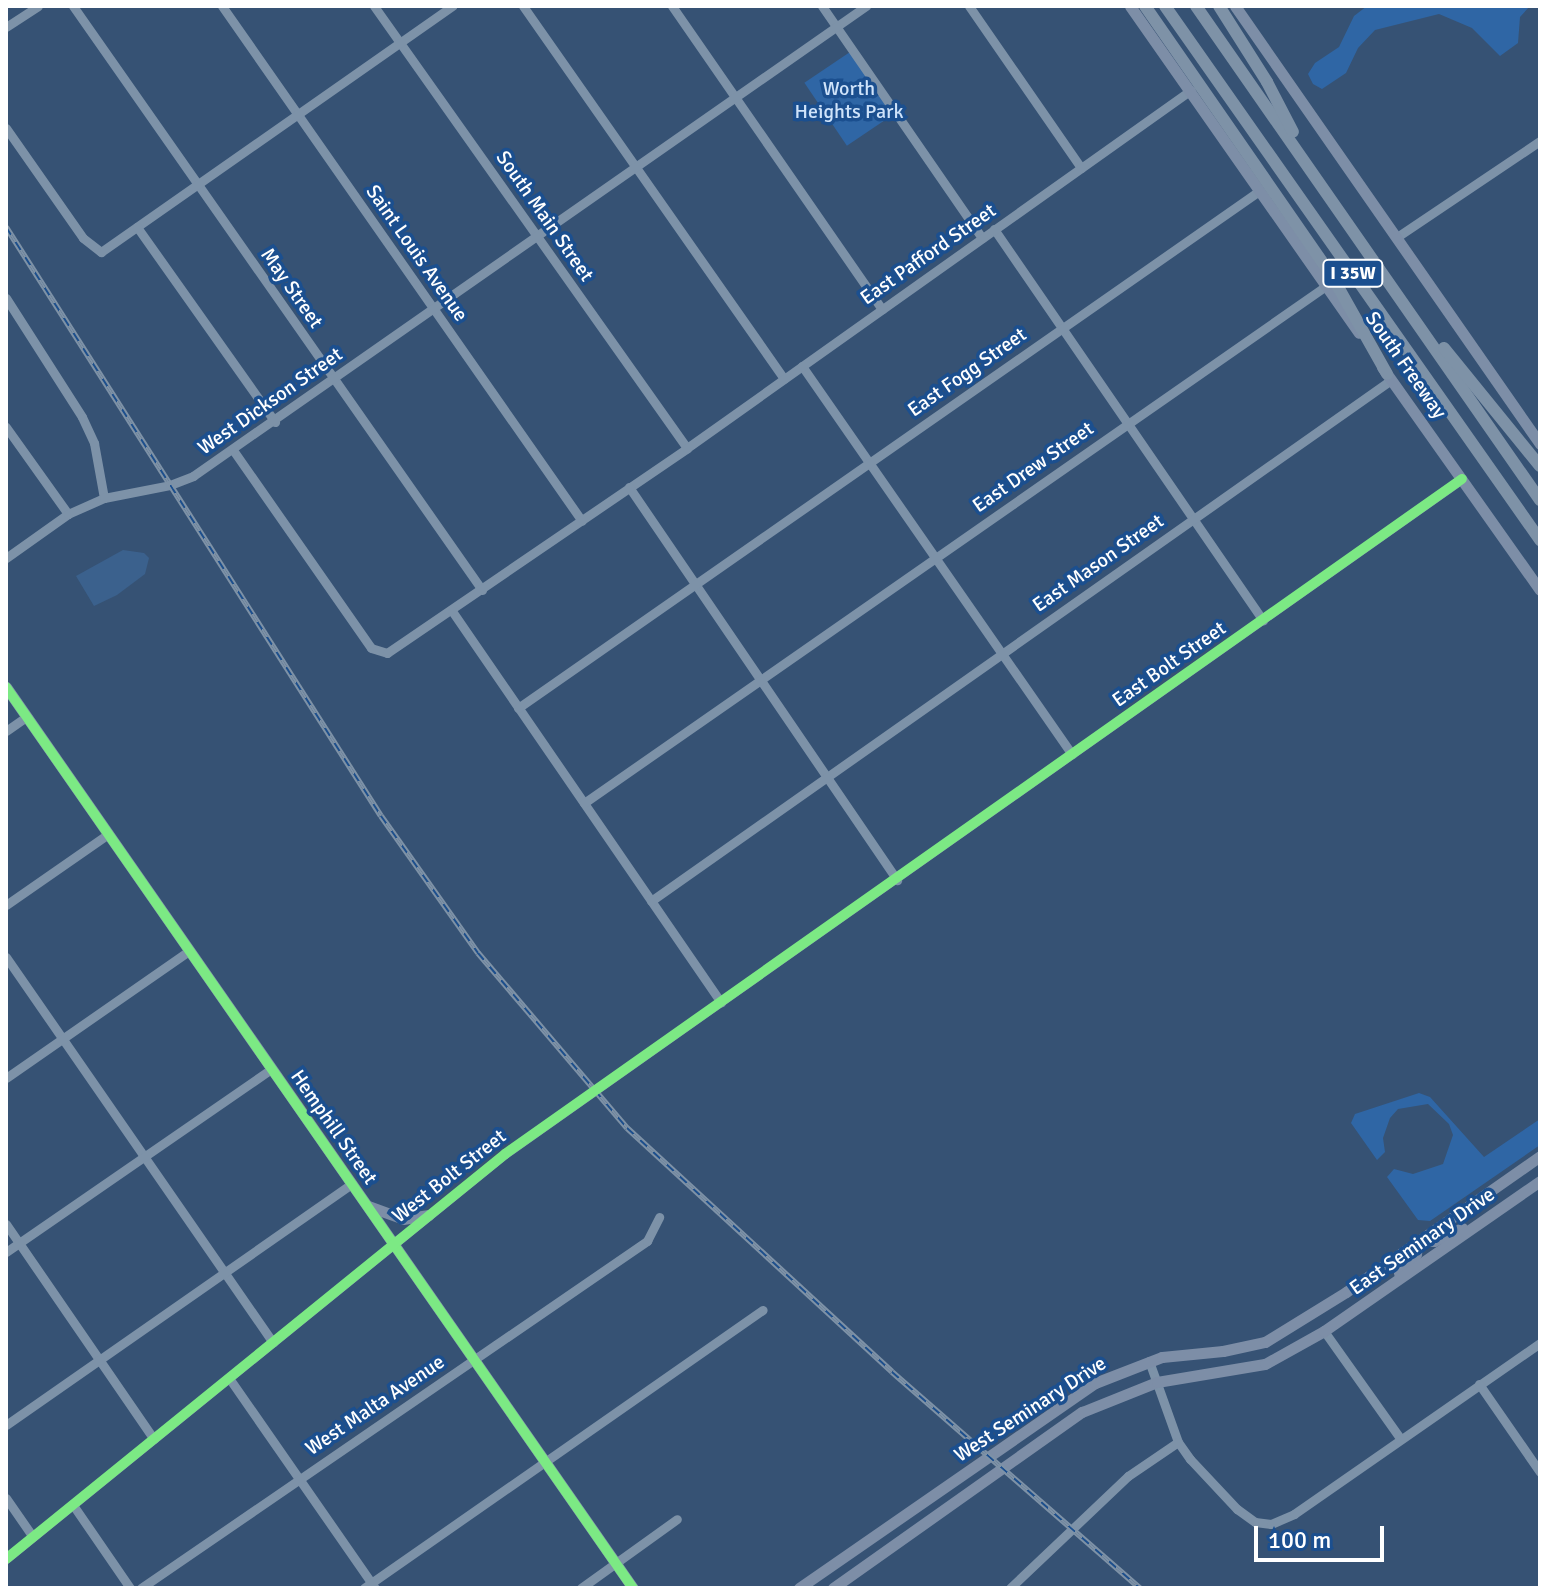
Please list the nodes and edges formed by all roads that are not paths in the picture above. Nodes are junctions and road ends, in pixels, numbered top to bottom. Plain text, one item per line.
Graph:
1 (38, 6) edge
2 (73, 6) edge
3 (222, 6) edge
4 (374, 6) edge
5 (452, 6) edge
6 (523, 6) edge
7 (672, 6) edge
8 (822, 6) edge
9 (866, 6) edge
10 (969, 6) edge
11 (1130, 6) edge
12 (1145, 6) edge
13 (1165, 6) edge
14 (1196, 6) edge
15 (1219, 6) edge
16 (1235, 6) edge
17 (6, 27) edge
18 (836, 27) junction
19 (400, 42) junction
20 (1191, 90) junction
21 (735, 97) junction
22 (298, 114) junction
23 (6, 128) edge
24 (1540, 141) edge
25 (637, 166) junction
26 (1081, 168) junction
27 (1313, 171) junction
28 (198, 184) junction
29 (1259, 191) junction
30 (137, 227) junction
31 (994, 229) junction
32 (537, 236) junction
33 (1397, 237) junction
34 (982, 238) junction
35 (1326, 286) junction
36 (1395, 290) junction
37 (6, 298) edge
38 (432, 307) junction
39 (882, 309) junction
40 (1062, 328) junction
41 (802, 366) junction
42 (1389, 377) junction
43 (334, 379) junction
44 (784, 379) junction
45 (275, 422) junction
46 (1128, 423) junction
47 (6, 427) edge
48 (1540, 444) edge
49 (687, 448) junction
50 (233, 450) junction
51 (869, 462) junction
52 (1540, 466) edge
53 (1462, 479) junction
54 (629, 487) junction
55 (104, 498) junction
56 (1540, 500) edge
57 (68, 514) junction
58 (1193, 519) junction
59 (582, 521) junction
60 (1540, 540) edge
61 (936, 556) junction
62 (6, 558) edge
63 (695, 583) junction
64 (482, 590) junction
65 (1540, 590) edge
66 (452, 611) junction
67 (1263, 620) junction
68 (1002, 652) junction
69 (760, 678) junction
70 (6, 687) edge
71 (518, 708) junction
72 (26, 717) junction
73 (6, 731) edge
74 (1072, 754) junction
75 (826, 775) junction
76 (584, 803) junction
77 (108, 834) junction
78 (897, 880) junction
79 (651, 901) junction
80 (6, 905) edge
81 (189, 951) junction
82 (6, 957) edge
83 (721, 1002) junction
84 (63, 1039) junction
85 (271, 1069) junction
86 (6, 1078) edge
87 (1540, 1156) edge
88 (144, 1157) junction
89 (1540, 1181) edge
90 (352, 1184) junction
91 (368, 1206) junction
92 (429, 1215) junction
93 (1488, 1216) junction
94 (659, 1217) dead end
95 (6, 1224) edge
96 (1418, 1240) junction
97 (19, 1243) junction
98 (393, 1243) junction
99 (6, 1252) edge
100 (225, 1273) junction
101 (1384, 1288) junction
102 (1346, 1292) junction
103 (763, 1310) dead end
104 (1324, 1331) junction
105 (273, 1342) junction
106 (1540, 1343) edge
107 (474, 1359) junction
108 (99, 1360) junction
109 (1149, 1361) junction
110 (229, 1378) junction
111 (1157, 1382) junction
112 (1479, 1384) junction
113 (6, 1425) edge
114 (1400, 1438) junction
115 (154, 1439) junction
116 (1178, 1442) junction
117 (546, 1461) junction
118 (1540, 1472) edge
119 (299, 1479) junction
120 (6, 1498) edge
121 (73, 1505) junction
122 (677, 1519) dead end
123 (33, 1537) junction
124 (6, 1559) edge
125 (616, 1563) junction
126 (835, 1563) junction
127 (837, 1585) edge
128 (370, 1586) edge
129 (130, 1588) edge
130 (141, 1588) edge
131 (581, 1588) edge
132 (633, 1588) edge
133 (799, 1588) edge
134 (1010, 1588) edge

1 - 17 street
2 - 28 street, May Street
3 - 22 street, Saint Louis Avenue
4 - 19 street, South Main Street
5 - 19 street
6 - 25 street
7 - 21 street
8 - 18 street
9 - 18 street, West Dickson Street
10 - 26 street
11 - 20 main road, South Freeway
12 - 42 highway
13 - 60 highway, South Freeway / I 35W
14 - 27 highway, South Freeway / I 35W
15 - 27 highway
16 - 33 main road
18 - 21 street, West Dickson Street
18 - 34 street
19 - 22 street
19 - 32 street, South Main Street
20 - 26 street, East Pafford Street
20 - 29 main road, South Freeway
21 - 25 street, West Dickson Street
21 - 39 street
22 - 28 street
22 - 38 street, Saint Louis Avenue
23 - 30 street
24 - 33 street
25 - 32 street, West Dickson Street
25 - 44 street
26 - 31 street, East Pafford Street
27 - 36 highway, South Freeway / I 35W
28 - 30 street
28 - 43 street, May Street
29 - 35 main road, South Freeway
29 - 40 street, East Fogg Street
30 - 45 street
31 - 34 street, East Pafford Street
31 - 40 street
32 - 38 street, West Dickson Street
32 - 49 street, South Main Street
33 - 48 main road
34 - 39 street, East Pafford Street
35 - 42 main road, South Freeway
35 - 46 street, East Drew Street
36 - 52 highway
36 - 56 highway, South Freeway / I 35W
37 - 55 street
38 - 43 street, West Dickson Street
38 - 59 street, Saint Louis Avenue
39 - 41 street, East Pafford Street
40 - 46 street
40 - 51 street, East Fogg Street
41 - 44 street, East Pafford Street
41 - 51 street
42 - 53 main road, South Freeway
42 - 58 street, East Mason Street
43 - 45 street, West Dickson Street
43 - 64 street, May Street
44 - 49 street, East Pafford Street
45 - 50 street, West Dickson Street
46 - 58 street
46 - 61 street, East Drew Street
47 - 57 street
49 - 54 street, East Pafford Street
50 - 55 street, West Dickson Street
50 - 66 street, East Pafford Street
51 - 61 street
51 - 63 street, East Fogg Street
53 - 65 main road, South Freeway
53 - 67 street, East Bolt Street
54 - 59 street, East Pafford Street
54 - 63 street
55 - 57 street, West Dickson Street
57 - 62 street, West Dickson Street
58 - 67 street
58 - 68 street, East Mason Street
59 - 64 street, East Pafford Street
61 - 68 street
61 - 69 street, East Drew Street
63 - 69 street
63 - 71 street, East Fogg Street
64 - 66 street, East Pafford Street
66 - 71 street
67 - 74 street, East Bolt Street
68 - 74 street
68 - 75 street, East Mason Street
69 - 75 street
69 - 76 street, East Drew Street
70 - 72 main road, Hemphill Street
71 - 76 street
72 - 73 street
72 - 77 main road, Hemphill Street
74 - 78 street, East Bolt Street
75 - 78 street
75 - 79 street, East Mason Street
76 - 79 street
77 - 80 street
77 - 81 main road, Hemphill Street
78 - 83 street, West Bolt Street
79 - 83 street
81 - 84 street
81 - 85 main road, Hemphill Street
82 - 84 street
83 - 92 street, West Bolt Street
84 - 86 street
84 - 88 street
85 - 88 street
85 - 90 main road, Hemphill Street
87 - 96 main road, East Seminary Drive
88 - 97 street
88 - 100 street
89 - 93 main road, East Seminary Drive
90 - 91 main road, Hemphill Street
90 - 100 street
91 - 92 main road
91 - 98 main road, Hemphill Street
92 - 98 street, West Bolt Street
93 - 96 main road
93 - 101 main road, East Seminary Drive
94 - 107 street, West Malta Avenue
95 - 97 street
96 - 101 main road
96 - 102 main road, East Seminary Drive
97 - 99 street
97 - 108 street
98 - 105 street, West Bolt Street
98 - 107 main road, Hemphill Street
100 - 105 street
100 - 108 street
101 - 104 main road, East Seminary Drive
102 - 104 main road
102 - 109 main road, West Seminary Drive
103 - 117 street
104 - 111 main road, West Seminary Drive
104 - 114 street
105 - 110 street, West Bolt Street
106 - 112 street
107 - 117 main road, Hemphill Street
107 - 119 street, West Malta Avenue
108 - 113 street
108 - 115 street
109 - 111 street
109 - 126 main road, West Seminary Drive
110 - 115 street, West Bolt Street
110 - 119 street
111 - 116 street
111 - 127 main road, West Seminary Drive
112 - 114 street
112 - 118 street
114 - 116 street
115 - 121 street, West Bolt Street
116 - 134 street
117 - 125 main road, Hemphill Street
117 - 128 street
119 - 128 street
119 - 130 street, West Malta Avenue
120 - 123 street
121 - 123 street, West Bolt Street
121 - 129 street
122 - 125 street
123 - 124 street, West Bolt Street
125 - 131 street
125 - 132 main road, Hemphill Street
126 - 127 main road
126 - 133 main road, West Seminary Drive

